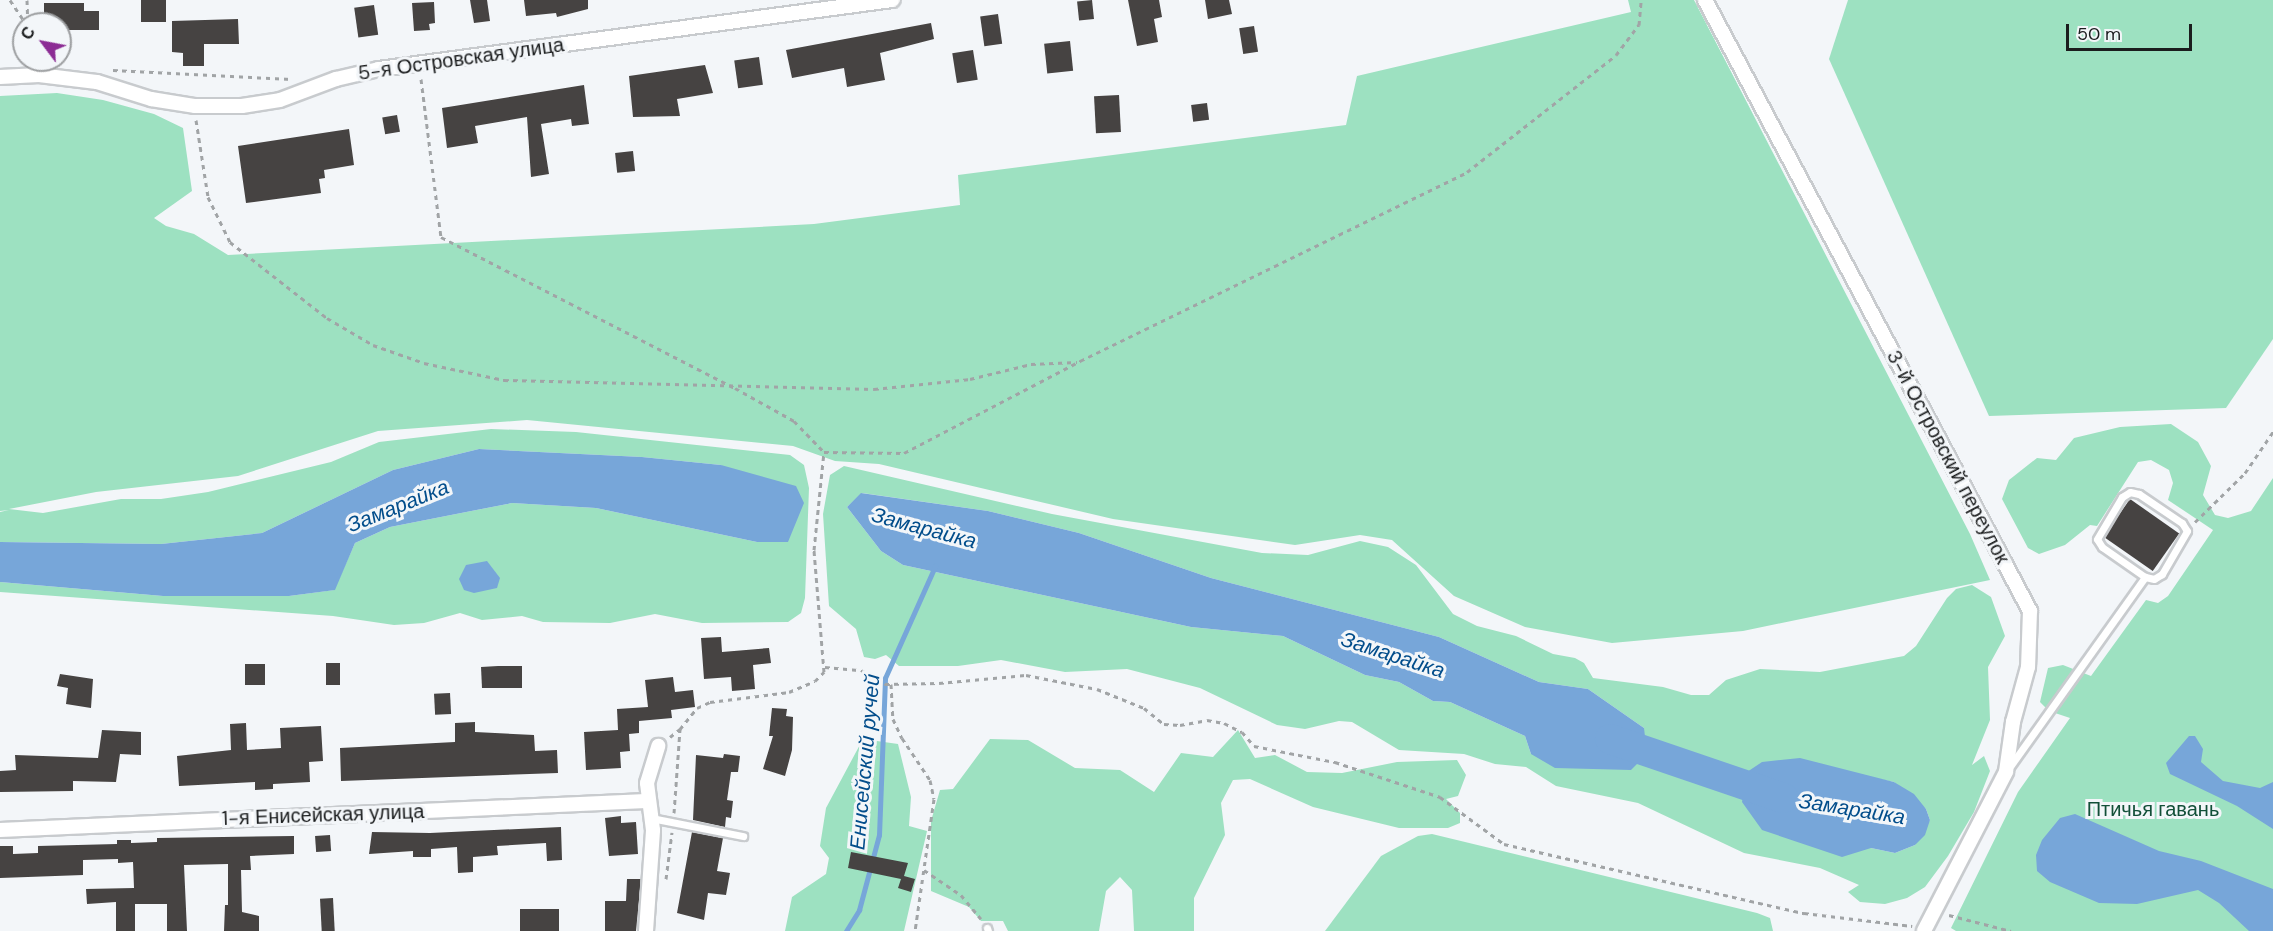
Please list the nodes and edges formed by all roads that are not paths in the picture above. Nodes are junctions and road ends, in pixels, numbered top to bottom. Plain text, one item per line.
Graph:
1 (892, 0) edge
2 (1705, 0) edge
3 (0, 77) edge
4 (2145, 577) junction
5 (658, 746) dead end
6 (2006, 772) junction
7 (646, 801) junction
8 (651, 818) junction
9 (0, 830) edge
10 (743, 836) dead end
11 (1925, 929) edge
12 (646, 931) edge

1 - 3 street, 5-я Островская улица
2 - 6 street, 3-й Островский переулок
4 - 4 lane
4 - 6 lane
5 - 7 street
6 - 11 street, 3-й Островский переулок
7 - 8 street
7 - 9 street, 1-я Енисейская улица
8 - 10 lane
8 - 12 street

